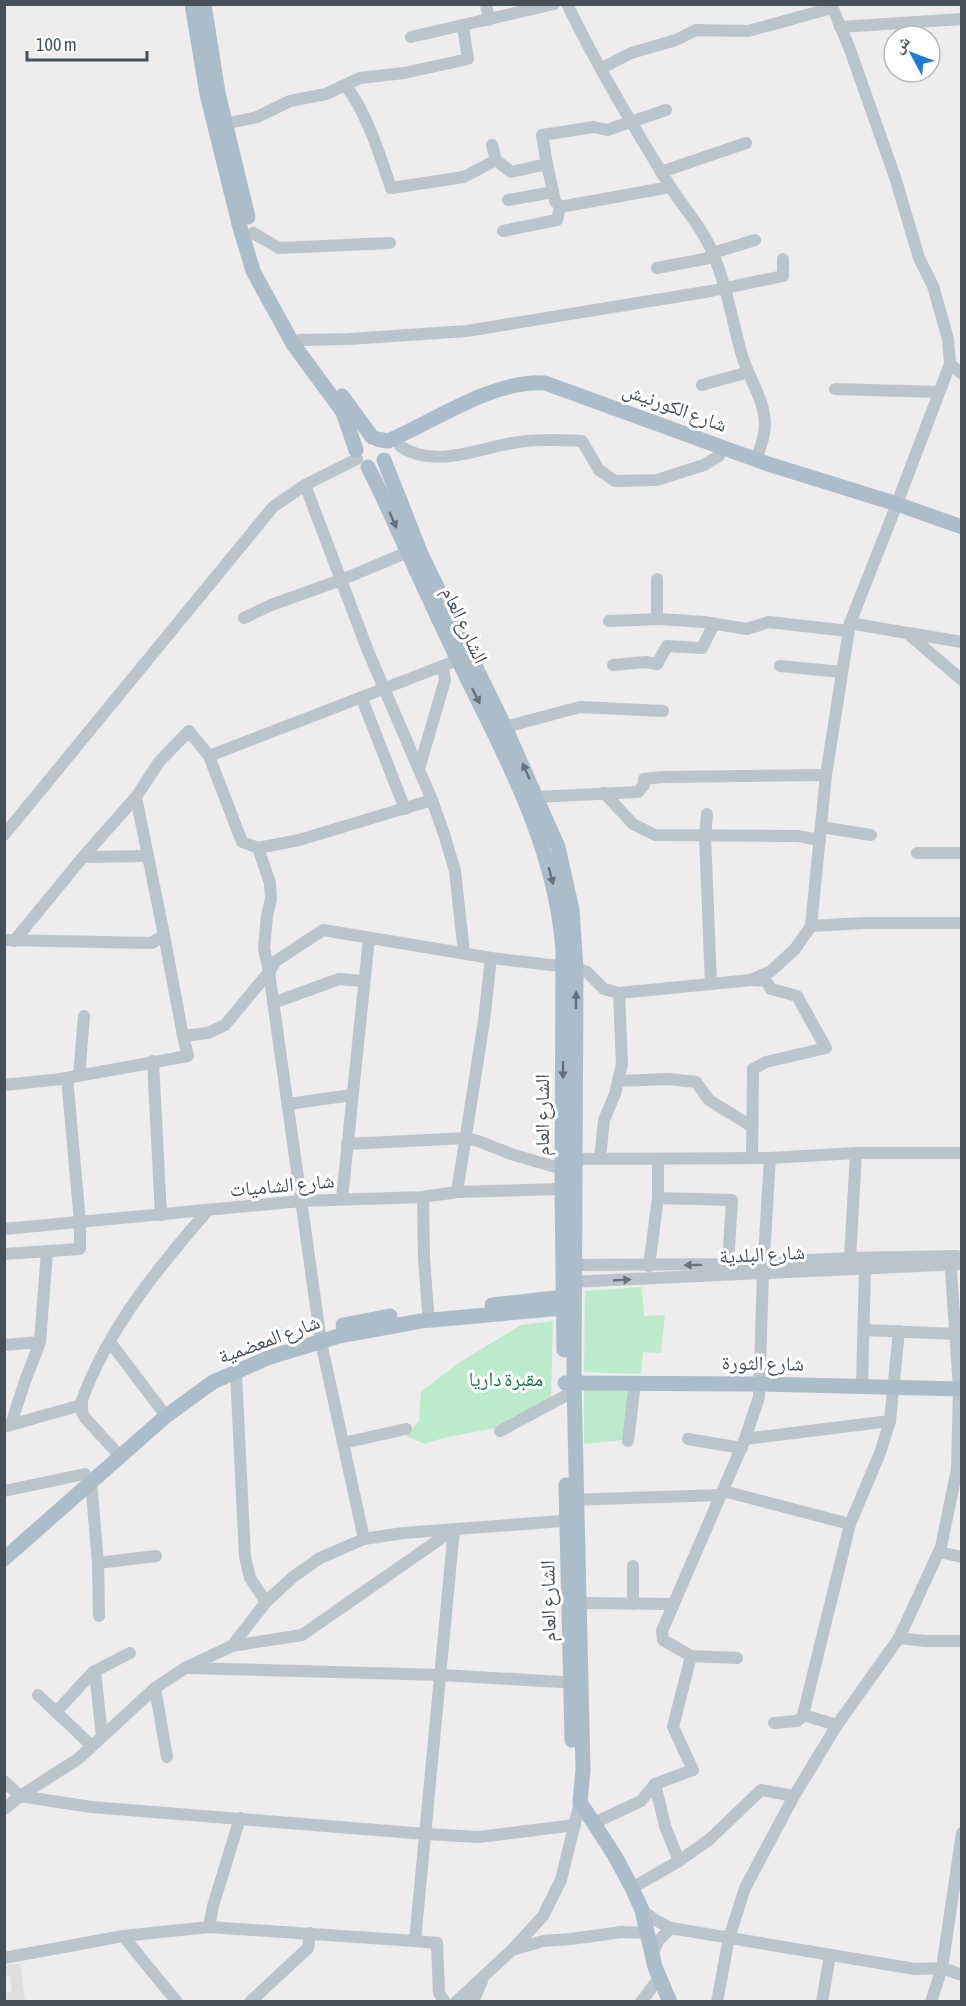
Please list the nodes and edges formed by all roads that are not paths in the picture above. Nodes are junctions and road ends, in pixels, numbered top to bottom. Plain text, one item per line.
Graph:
1 (192, 4) edge
2 (204, 4) edge
3 (486, 4) edge
4 (554, 4) edge
5 (567, 4) edge
6 (831, 6) edge
7 (962, 19) edge
8 (489, 20) junction
9 (462, 27) junction
10 (840, 27) junction
11 (411, 38) dead end
12 (602, 68) junction
13 (345, 86) junction
14 (666, 110) dead end
15 (631, 122) junction
16 (225, 124) junction
17 (746, 143) dead end
18 (492, 145) dead end
19 (496, 160) junction
20 (548, 164) junction
21 (661, 172) junction
22 (670, 187) junction
23 (553, 192) junction
24 (508, 200) dead end
25 (560, 207) junction
26 (247, 226) junction
27 (503, 231) dead end
28 (756, 240) dead end
29 (390, 243) dead end
30 (713, 255) junction
31 (783, 259) dead end
32 (657, 268) dead end
33 (726, 287) junction
34 (300, 340) junction
35 (950, 364) junction
36 (748, 372) junction
37 (962, 374) edge
38 (702, 385) dead end
39 (835, 389) dead end
40 (939, 392) junction
41 (375, 438) junction
42 (400, 446) junction
43 (719, 456) junction
44 (360, 459) junction
45 (384, 459) junction
46 (756, 460) junction
47 (305, 485) junction
48 (895, 509) junction
49 (962, 528) edge
50 (962, 538) edge
51 (413, 555) junction
52 (657, 579) dead end
53 (341, 580) junction
54 (244, 618) dead end
55 (657, 619) junction
56 (609, 621) dead end
57 (714, 624) junction
58 (849, 627) junction
59 (907, 633) junction
60 (962, 642) edge
61 (458, 660) junction
62 (613, 665) dead end
63 (443, 666) junction
64 (780, 666) dead end
65 (842, 672) junction
66 (962, 680) edge
67 (385, 689) junction
68 (362, 699) junction
69 (663, 711) dead end
70 (505, 727) junction
71 (209, 756) junction
72 (419, 769) junction
73 (826, 775) junction
74 (604, 794) junction
75 (136, 797) junction
76 (537, 797) junction
77 (432, 800) junction
78 (405, 809) junction
79 (707, 813) dead end
80 (821, 827) junction
81 (4, 835) edge
82 (705, 836) junction
83 (871, 836) dead end
84 (820, 840) junction
85 (258, 848) junction
86 (917, 853) dead end
87 (962, 853) edge
88 (82, 856) junction
89 (148, 856) junction
90 (962, 923) edge
91 (811, 926) junction
92 (164, 935) junction
93 (369, 938) junction
94 (9, 940) edge
95 (464, 953) junction
96 (491, 958) junction
97 (569, 967) junction
98 (269, 972) junction
99 (751, 980) junction
100 (363, 981) junction
101 (711, 984) junction
102 (619, 993) junction
103 (273, 1003) junction
104 (84, 1016) dead end
105 (183, 1036) junction
106 (153, 1061) junction
107 (73, 1077) junction
108 (618, 1081) junction
109 (4, 1085) edge
110 (352, 1095) junction
111 (288, 1104) junction
112 (751, 1125) junction
113 (466, 1138) junction
114 (346, 1144) junction
115 (856, 1153) junction
116 (962, 1153) edge
117 (752, 1158) junction
118 (770, 1158) junction
119 (600, 1159) junction
120 (658, 1159) junction
121 (566, 1164) junction
122 (562, 1189) junction
123 (457, 1192) junction
124 (423, 1197) junction
125 (658, 1198) junction
126 (342, 1199) junction
127 (302, 1201) junction
128 (208, 1210) junction
129 (161, 1215) junction
130 (80, 1222) junction
131 (4, 1228) edge
132 (47, 1251) junction
133 (4, 1254) edge
134 (850, 1258) junction
135 (956, 1260) edge
136 (728, 1264) junction
137 (569, 1265) junction
138 (592, 1265) junction
139 (649, 1266) junction
140 (864, 1267) junction
141 (763, 1268) junction
142 (573, 1293) junction
143 (428, 1311) junction
144 (864, 1330) junction
145 (899, 1332) junction
146 (956, 1334) junction
147 (321, 1338) junction
148 (40, 1342) junction
149 (110, 1342) junction
150 (4, 1345) edge
151 (236, 1373) junction
152 (635, 1383) junction
153 (760, 1384) junction
154 (568, 1387) junction
155 (862, 1387) junction
156 (894, 1387) junction
157 (961, 1389) edge
158 (81, 1405) junction
159 (164, 1414) junction
160 (890, 1421) junction
161 (8, 1425) edge
162 (406, 1429) dead end
163 (500, 1431) dead end
164 (688, 1439) dead end
165 (628, 1442) dead end
166 (343, 1443) junction
167 (743, 1444) junction
168 (117, 1453) junction
169 (88, 1478) junction
170 (4, 1491) edge
171 (722, 1493) junction
172 (572, 1500) junction
173 (572, 1521) junction
174 (850, 1524) junction
175 (454, 1529) junction
176 (364, 1539) junction
177 (4, 1546) edge
178 (939, 1552) junction
179 (156, 1556) dead end
180 (962, 1557) edge
181 (4, 1559) edge
182 (98, 1563) junction
183 (633, 1566) dead end
184 (266, 1602) junction
185 (580, 1603) junction
186 (633, 1604) junction
187 (674, 1604) junction
188 (99, 1616) dead end
189 (899, 1638) junction
190 (962, 1641) edge
191 (232, 1646) junction
192 (130, 1653) dead end
193 (691, 1656) junction
194 (737, 1658) dead end
195 (184, 1668) junction
196 (95, 1671) junction
197 (441, 1675) junction
198 (576, 1683) junction
199 (155, 1688) junction
200 (38, 1695) dead end
201 (56, 1712) junction
202 (805, 1715) junction
203 (774, 1723) dead end
204 (837, 1725) junction
205 (102, 1737) junction
206 (92, 1746) junction
207 (167, 1757) dead end
208 (4, 1780) edge
209 (655, 1784) junction
210 (20, 1796) junction
211 (794, 1796) junction
212 (580, 1802) junction
213 (4, 1809) edge
214 (240, 1818) junction
215 (594, 1823) junction
216 (575, 1825) junction
217 (962, 1833) edge
218 (426, 1834) junction
219 (679, 1861) junction
220 (632, 1888) junction
221 (642, 1910) junction
222 (209, 1927) junction
223 (671, 1928) junction
224 (647, 1932) junction
225 (310, 1933) junction
226 (123, 1936) junction
227 (729, 1938) junction
228 (415, 1941) junction
229 (512, 1950) junction
230 (831, 1955) junction
231 (652, 1956) junction
232 (4, 1958) edge
233 (942, 1968) junction
234 (962, 1975) edge
235 (484, 1976) junction
236 (659, 1978) junction
237 (177, 2001) edge
238 (250, 2001) edge
239 (445, 2001) edge
240 (456, 2001) edge
241 (473, 2001) edge
242 (641, 2001) edge
243 (670, 2001) edge
244 (717, 2001) edge
245 (822, 2001) edge
246 (931, 2001) edge

1 - 26 main road
2 - 16 main road
3 - 8 street
4 - 8 street
5 - 12 street
6 - 10 street
6 - 12 street
7 - 10 street
8 - 9 street
9 - 11 street
9 - 13 street
10 - 35 street
12 - 15 street
13 - 16 street
13 - 19 street
14 - 15 street
15 - 20 street
15 - 21 street
16 - 26 main road
17 - 21 street
18 - 19 street
19 - 20 street
20 - 23 street
21 - 22 street
22 - 25 street
22 - 30 street
23 - 24 street
23 - 25 street
25 - 27 street
26 - 29 street
26 - 34 main road
26 - 44 main road, الشارع العام
28 - 30 street
30 - 32 street
30 - 33 street
31 - 33 street
33 - 34 street
33 - 36 street
34 - 41 main road
35 - 37 street
35 - 40 street
36 - 38 street
36 - 46 street
39 - 40 street
40 - 48 street
41 - 44 main road
41 - 45 main road
41 - 46 main road, شارع الكورنيش
42 - 43 main road, شارع الكورنيش
42 - 43 street
42 - 45 main road, شارع الكورنيش
43 - 48 main road, شارع الكورنيش
44 - 45 main road
44 - 47 street
44 -> 51 main road, الشارع العام
45 - 51 main road, الشارع العام
46 - 48 main road, شارع الكورنيش
47 - 53 street
47 - 81 street
48 - 49 main road, شارع الكورنيش
48 - 50 main road, شارع الكورنيش
48 - 58 street
51 - 53 street
51 - 61 main road, الشارع العام
51 - 70 main road, الشارع العام
52 - 55 street
53 - 54 street
53 - 67 street
55 - 56 street
55 - 57 street
57 - 58 street
57 - 62 street
58 - 59 street
58 - 65 street
59 - 60 street
59 - 66 street
61 - 63 street
61 -> 97 main road, الشارع العام
63 - 67 street
63 - 72 street
64 - 65 street
65 - 73 street
67 - 68 street
67 - 72 street
68 - 71 street
68 - 78 street
69 - 70 street
76 -> 70 main road, الشارع العام
71 - 75 street
71 - 85 street
72 - 77 street
73 - 74 street
73 - 80 street
74 - 76 street
74 - 82 street
75 - 88 street
75 - 89 street
76 - 97 main road, الشارع العام
77 - 78 street
77 - 95 street
78 - 85 street
79 - 82 street
80 - 83 street
80 - 84 street
82 - 84 street
82 - 101 street
84 - 91 street
85 - 98 street
86 - 87 street
88 - 89 street
88 - 94 street
89 - 92 street
90 - 91 street
91 - 99 street
92 - 94 street
92 - 105 street
93 - 95 street
93 - 98 street
93 - 100 street
95 - 96 street
96 - 97 street
96 - 113 street
97 - 102 street
97 - 121 main road, الشارع العام
98 - 103 street
98 - 105 street
99 - 101 street
99 - 112 street
100 - 103 street
100 - 110 street
101 - 102 street
102 - 108 street
103 - 111 street
104 - 107 street
105 - 106 street
106 - 107 street
106 - 129 street
107 - 109 street
107 - 130 street
108 - 112 street
108 - 119 street
110 - 111 street
110 - 114 street
111 - 127 street
112 - 117 street
113 - 114 street
113 - 121 street
113 - 123 street
114 - 126 street
115 - 116 street
115 - 118 street
115 - 134 street
117 - 118 street
117 - 120 street
118 - 141 street
119 - 120 street
119 - 121 street
120 - 125 street
121 - 122 main road, الشارع العام
121 - 137 main road, الشارع العام
122 - 123 street, شارع الشاميات
122 - 137 main road, الشارع العام
123 - 124 street, شارع الشاميات
124 - 126 street, شارع الشاميات
124 - 143 street
125 - 136 street
125 - 139 street
126 - 127 street, شارع الشاميات
127 - 128 street, شارع الشاميات
127 - 147 street
128 - 129 street, شارع الشاميات
128 - 149 street
129 - 130 street, شارع الشاميات
130 - 131 street, شارع الشاميات
130 - 132 street
132 - 133 street
132 - 148 street
134 - 135 street, شارع البلدية
134 - 141 street, شارع البلدية
135 - 140 street, شارع البلدية
135 - 146 street
136 -> 139 street, شارع البلدية
136 - 141 street, شارع البلدية
137 - 138 street, شارع البلدية
137 - 142 main road, الشارع العام
138 - 139 street, شارع البلدية
138 - 142 street
140 - 141 street, شارع البلدية
140 - 144 street
142 -> 141 street, شارع البلدية
141 - 153 street
142 - 143 main road, شارع المعضمية
142 - 147 main road, شارع المعضمية
142 - 154 main road, الشارع العام
143 - 147 main road, شارع المعضمية
144 - 145 street
144 - 155 street
145 - 146 street
145 - 156 street
146 - 157 street
147 - 151 main road, شارع المعضمية
147 - 159 main road, شارع المعضمية
147 - 166 street
148 - 150 street
148 - 161 street
149 - 158 street
149 - 159 street
151 - 159 main road, شارع المعضمية
151 - 184 street
152 - 153 main road, شارع الثورة
152 - 154 main road, شارع الثورة
152 - 165 street
153 - 155 main road, شارع الثورة
153 - 167 street
154 - 163 street
154 - 172 main road, الشارع العام
155 - 156 main road, شارع الثورة
156 - 157 main road, شارع الثورة
156 - 160 street
157 - 178 street
158 - 161 street
158 - 168 street
159 - 168 main road, شارع المعضمية
160 - 167 street
160 - 174 street
162 - 166 street
164 - 167 street
166 - 176 street
167 - 171 street
168 - 169 main road, شارع المعضمية
169 - 170 street
169 - 177 main road, شارع المعضمية
169 - 181 main road, شارع المعضمية
169 - 182 street
171 - 172 street
171 - 174 street
171 - 187 street
172 - 173 main road, الشارع العام
173 - 175 street
173 - 185 main road
173 - 198 main road, الشارع العام
174 - 202 street
175 - 176 street
175 - 191 street
175 - 197 street
176 - 184 street
178 - 180 street
178 - 189 street
179 - 182 street
182 - 188 street
183 - 186 street
184 - 191 street
185 - 186 street
185 - 198 main road
186 - 187 street
187 - 193 street
189 - 190 street
189 - 204 street
191 - 195 street
192 - 196 street
193 - 194 street
193 - 209 street
195 - 197 street
195 - 199 street
196 - 201 street
196 - 205 street
197 - 198 street
197 - 218 street
198 - 212 main road, الشارع العام
199 - 205 street
199 - 207 street
200 - 201 street
201 - 206 street
202 - 203 street
202 - 204 street
204 - 211 street
205 - 206 street
206 - 210 street
208 - 210 street
209 - 215 street
209 - 219 street
210 - 213 street
210 - 214 street
211 - 219 street
211 - 227 street
212 - 215 main road
212 - 216 street
214 - 218 street
214 - 222 street
215 - 220 main road
216 - 218 street
216 - 229 street
217 - 233 street
218 - 228 street
219 - 220 street
220 - 221 main road
221 - 223 street
221 - 224 main road
222 - 225 street
222 - 226 street
223 - 227 street
223 - 231 street
224 - 229 street
224 - 231 main road
225 - 228 street
225 - 238 street
226 - 232 street
226 - 237 street
227 - 230 street
227 - 244 street
228 - 239 street
229 - 235 street
230 - 233 street
230 - 245 street
231 - 236 main road
233 - 234 street
233 - 246 street
235 - 240 street
235 - 241 street
236 - 242 street
236 - 243 main road

